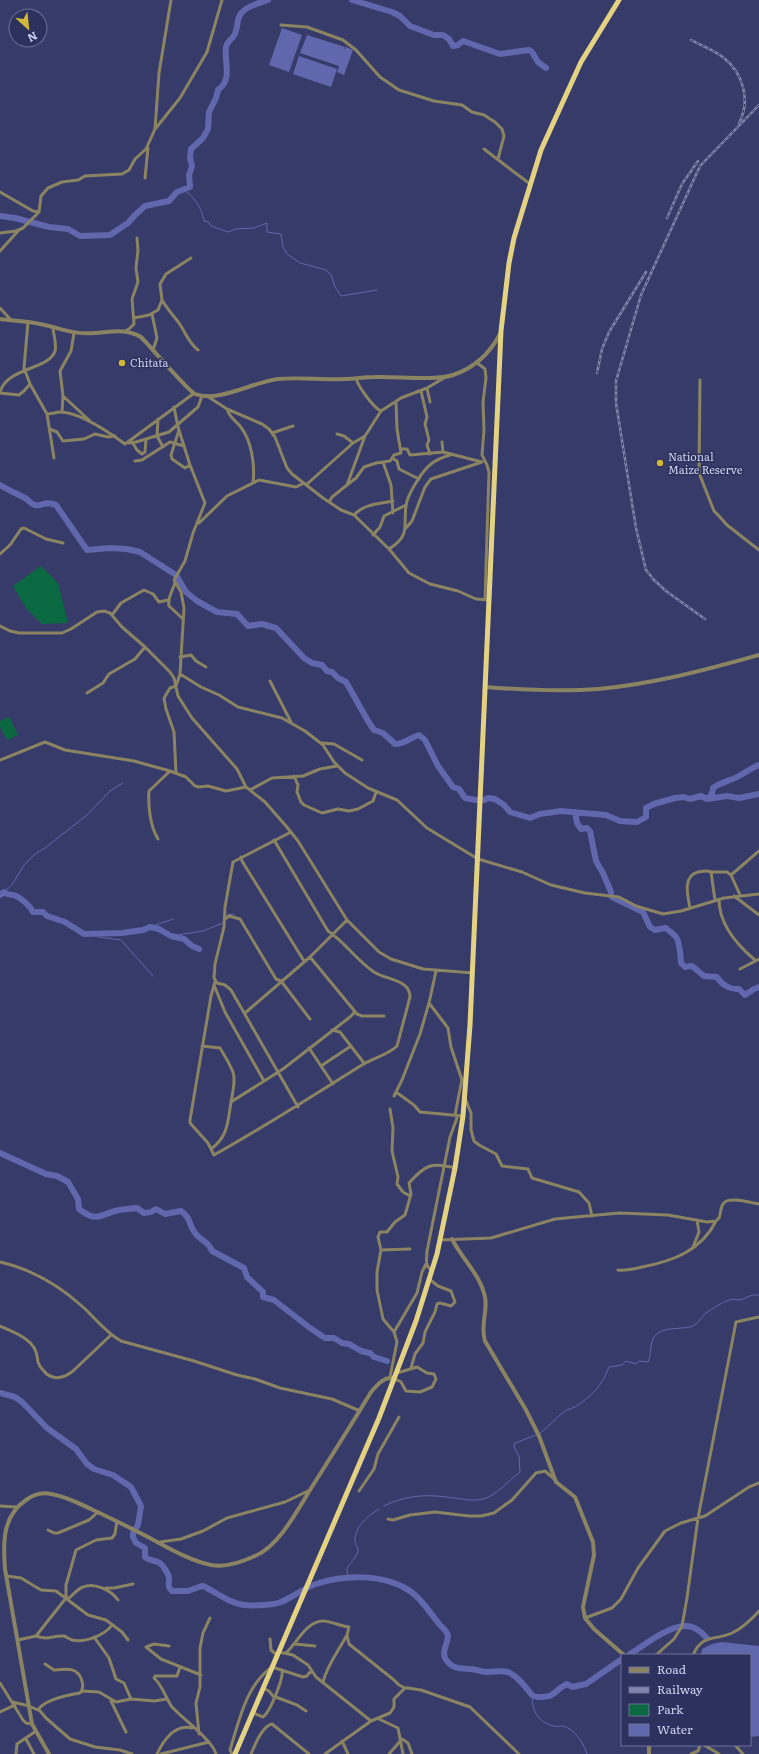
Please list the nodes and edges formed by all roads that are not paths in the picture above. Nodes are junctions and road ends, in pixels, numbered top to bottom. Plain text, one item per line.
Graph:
1 (171, 0) edge
2 (222, 0) edge
3 (619, 0) edge
4 (281, 25) dead end
5 (155, 130) junction
6 (148, 147) junction
7 (484, 149) dead end
8 (498, 160) junction
9 (145, 178) dead end
10 (530, 184) junction
11 (0, 192) edge
12 (39, 212) junction
13 (20, 229) junction
14 (0, 233) edge
15 (137, 238) dead end
16 (0, 251) edge
17 (191, 258) dead end
18 (162, 300) junction
19 (0, 308) edge
20 (152, 314) junction
21 (134, 318) junction
22 (0, 319) edge
23 (11, 320) junction
24 (28, 322) junction
25 (53, 326) junction
26 (125, 331) junction
27 (501, 331) junction
28 (74, 333) junction
29 (153, 350) junction
30 (198, 350) dead end
31 (476, 362) junction
32 (25, 370) junction
33 (446, 377) junction
34 (356, 378) junction
35 (700, 380) dead end
36 (30, 384) junction
37 (427, 388) junction
38 (421, 391) junction
39 (0, 393) edge
40 (193, 394) junction
41 (63, 396) junction
42 (205, 396) junction
43 (396, 402) junction
44 (430, 402) dead end
45 (174, 406) junction
46 (227, 409) junction
47 (381, 411) junction
48 (62, 412) junction
49 (47, 414) junction
50 (158, 419) junction
51 (93, 423) junction
52 (177, 424) junction
53 (293, 426) dead end
54 (50, 429) junction
55 (179, 430) junction
56 (272, 433) junction
57 (139, 434) junction
58 (336, 434) dead end
59 (114, 436) junction
60 (157, 436) junction
61 (365, 436) junction
62 (146, 439) junction
63 (130, 442) junction
64 (174, 442) junction
65 (442, 442) dead end
66 (353, 443) junction
67 (184, 446) junction
68 (163, 447) junction
69 (401, 449) junction
70 (443, 452) junction
71 (144, 453) junction
72 (430, 454) junction
73 (450, 455) junction
74 (148, 456) junction
75 (54, 458) dead end
76 (392, 458) junction
77 (135, 461) dead end
78 (383, 462) junction
79 (482, 462) junction
80 (190, 465) junction
81 (487, 465) junction
82 (495, 470) junction
83 (419, 479) junction
84 (253, 483) junction
85 (305, 484) junction
86 (347, 485) junction
87 (393, 501) junction
88 (330, 502) junction
89 (406, 505) junction
90 (393, 513) junction
91 (354, 516) junction
92 (198, 524) junction
93 (406, 529) junction
94 (373, 535) junction
95 (63, 543) dead end
96 (389, 549) junction
97 (759, 550) edge
98 (0, 554) edge
99 (175, 582) junction
100 (168, 600) junction
101 (487, 600) junction
102 (112, 615) junction
103 (182, 618) junction
104 (0, 626) edge
105 (145, 647) junction
106 (759, 655) edge
107 (180, 657) junction
108 (206, 667) dead end
109 (180, 674) junction
110 (270, 681) dead end
111 (176, 686) junction
112 (485, 687) junction
113 (87, 693) dead end
114 (292, 724) junction
115 (320, 743) junction
116 (0, 760) edge
117 (362, 760) dead end
118 (337, 766) junction
119 (170, 771) junction
120 (176, 773) junction
121 (294, 776) junction
122 (246, 787) junction
123 (250, 790) junction
124 (376, 792) junction
125 (291, 832) junction
126 (158, 839) dead end
127 (274, 840) junction
128 (759, 851) edge
129 (241, 857) junction
130 (478, 859) junction
131 (711, 872) junction
132 (731, 875) junction
133 (759, 894) edge
134 (740, 895) junction
135 (734, 896) junction
136 (717, 900) junction
137 (690, 908) junction
138 (758, 916) edge
139 (225, 919) junction
140 (347, 920) junction
141 (334, 934) junction
142 (310, 957) junction
143 (757, 960) edge
144 (304, 961) junction
145 (740, 969) dead end
146 (436, 970) junction
147 (473, 973) junction
148 (281, 981) junction
149 (215, 983) junction
150 (429, 1004) junction
151 (354, 1010) junction
152 (245, 1013) junction
153 (361, 1015) junction
154 (384, 1016) dead end
155 (350, 1017) junction
156 (310, 1020) dead end
157 (342, 1023) junction
158 (332, 1030) junction
159 (340, 1032) junction
160 (202, 1046) junction
161 (351, 1046) junction
162 (309, 1048) junction
163 (364, 1063) junction
164 (321, 1066) junction
165 (278, 1072) junction
166 (462, 1079) junction
167 (264, 1081) junction
168 (332, 1084) junction
169 (465, 1089) junction
170 (396, 1092) junction
171 (394, 1096) dead end
172 (465, 1097) junction
173 (232, 1102) junction
174 (298, 1107) junction
175 (390, 1109) dead end
176 (455, 1115) junction
177 (463, 1116) junction
178 (211, 1149) junction
179 (444, 1165) junction
180 (455, 1168) junction
181 (410, 1196) junction
182 (759, 1204) edge
183 (592, 1216) junction
184 (697, 1220) junction
185 (716, 1221) junction
186 (452, 1239) junction
187 (440, 1240) junction
188 (693, 1248) junction
189 (410, 1249) dead end
190 (381, 1250) junction
191 (0, 1262) edge
192 (426, 1264) junction
193 (432, 1270) junction
194 (618, 1270) dead end
195 (429, 1279) junction
196 (759, 1317) edge
197 (0, 1326) edge
198 (394, 1332) junction
199 (112, 1334) junction
200 (411, 1368) junction
201 (397, 1374) junction
202 (393, 1378) junction
203 (360, 1411) junction
204 (399, 1417) dead end
205 (554, 1479) junction
206 (759, 1483) edge
207 (310, 1490) junction
208 (358, 1491) dead end
209 (0, 1506) edge
210 (17, 1507) junction
211 (98, 1512) junction
212 (698, 1518) junction
213 (388, 1519) dead end
214 (118, 1521) junction
215 (48, 1530) dead end
216 (157, 1542) junction
217 (6, 1569) junction
218 (0, 1571) edge
219 (7, 1576) junction
220 (133, 1584) dead end
221 (102, 1588) junction
222 (67, 1599) junction
223 (118, 1600) dead end
224 (759, 1611) edge
225 (210, 1618) dead end
226 (585, 1618) junction
227 (112, 1625) junction
228 (347, 1635) junction
229 (36, 1636) junction
230 (94, 1637) junction
231 (270, 1639) dead end
232 (18, 1640) junction
233 (128, 1640) dead end
234 (295, 1644) junction
235 (169, 1646) dead end
236 (315, 1646) dead end
237 (286, 1653) junction
238 (278, 1654) junction
239 (623, 1654) edge
240 (657, 1654) edge
241 (694, 1654) edge
242 (45, 1664) dead end
243 (180, 1667) junction
244 (272, 1667) junction
245 (282, 1670) junction
246 (312, 1672) junction
247 (201, 1675) junction
248 (322, 1682) junction
249 (0, 1683) edge
250 (263, 1688) junction
251 (405, 1688) junction
252 (82, 1691) junction
253 (275, 1696) junction
254 (167, 1698) junction
255 (110, 1699) junction
256 (131, 1699) junction
257 (14, 1704) junction
258 (29, 1706) junction
259 (38, 1710) junction
260 (306, 1711) dead end
261 (0, 1712) edge
262 (253, 1713) junction
263 (379, 1719) junction
264 (370, 1721) junction
265 (32, 1724) junction
266 (194, 1728) junction
267 (36, 1731) junction
268 (126, 1732) dead end
269 (199, 1734) junction
270 (26, 1738) junction
271 (402, 1740) junction
272 (209, 1742) junction
273 (342, 1742) junction
274 (700, 1746) edge
275 (706, 1746) edge
276 (736, 1746) edge
277 (16, 1754) edge
278 (34, 1754) edge
279 (49, 1754) edge
280 (132, 1754) edge
281 (157, 1754) edge
282 (161, 1754) edge
283 (216, 1754) edge
284 (232, 1754) edge
285 (235, 1754) edge
286 (252, 1754) edge
287 (309, 1754) edge
288 (324, 1754) edge
289 (348, 1754) edge
290 (389, 1754) edge
291 (403, 1754) edge
292 (412, 1754) edge
293 (519, 1754) edge
294 (691, 1754) edge
295 (699, 1754) edge
296 (719, 1754) edge
297 (743, 1754) edge

1 - 5 street
2 - 5 street
3 - 10 highway
4 - 8 street
5 - 6 street
6 - 9 street
6 - 12 street
7 - 8 street
8 - 10 street
10 - 27 highway
11 - 12 street
12 - 13 street
13 - 14 street
13 - 16 street
15 - 21 street
17 - 18 street
18 - 20 street
18 - 30 street
19 - 23 street
20 - 21 street
20 - 29 street
21 - 26 street
22 - 23 street
23 - 24 street
24 - 25 street
24 - 32 street
25 - 28 street
25 - 32 street
26 - 28 street
26 - 29 street
27 - 31 street
27 - 82 highway
28 - 41 street
29 - 40 street
31 - 33 street
31 - 81 street
32 - 36 street
32 - 39 street
33 - 34 street
33 - 37 street
34 - 42 street
34 - 47 street
35 - 97 street
36 - 39 street
36 - 49 street
37 - 38 street
37 - 44 street
38 - 43 street
38 - 72 street
40 - 42 street
40 - 45 street
41 - 48 street
41 - 51 street
42 - 46 street
42 - 52 street
43 - 47 street
43 - 69 street
45 - 50 street
45 - 52 street
46 - 56 street
46 - 84 street
47 - 61 street
48 - 49 street
48 - 51 street
49 - 54 street
50 - 57 street
50 - 60 street
51 - 59 street
52 - 55 street
52 - 60 street
53 - 56 street
54 - 59 street
54 - 75 street
55 - 64 street
55 - 67 street
56 - 85 street
57 - 62 street
57 - 63 street
58 - 66 street
59 - 63 street
60 - 62 street
60 - 68 street
61 - 66 street
61 - 86 street
62 - 63 street
62 - 71 street
63 - 71 street
64 - 67 street
64 - 68 street
64 - 80 street
65 - 70 street
66 - 85 street
67 - 80 street
68 - 74 street
69 - 72 street
69 - 76 street
70 - 72 street
70 - 73 street
71 - 74 street
73 - 79 street
73 - 83 street
74 - 77 street
76 - 78 street
76 - 83 street
78 - 86 street
78 - 87 street
79 - 81 street
79 - 93 street
80 - 92 street
81 - 82 street
81 - 101 street
82 - 101 highway
83 - 89 street
84 - 85 street
84 - 92 street
85 - 88 street
86 - 88 street
87 - 90 street
87 - 91 street
88 - 91 street
89 - 90 street
89 - 93 street
90 - 94 street
91 - 94 street
92 - 99 street
93 - 96 street
94 - 96 street
95 - 98 street
96 - 101 street
99 - 100 street
99 - 103 street
100 - 102 street
100 - 103 street
101 - 112 highway
102 - 104 street
102 - 105 street
103 - 107 street
105 - 111 street
105 - 113 street
106 - 112 street
107 - 108 street
107 - 109 street
109 - 111 street
109 - 114 street
110 - 114 street
111 - 120 street
111 - 122 street
112 - 130 highway
114 - 115 street
115 - 117 street
115 - 118 street
116 - 119 street
118 - 121 street
118 - 124 street
119 - 120 street
119 - 126 street
120 - 122 street
121 - 123 street
121 - 124 street
122 - 123 street
123 - 125 street
124 - 130 street
125 - 127 street
125 - 140 street
127 - 129 street
127 - 141 street
128 - 132 street
129 - 139 street
129 - 144 street
130 - 137 street
130 - 147 highway
131 - 132 street
131 - 136 street
131 - 137 street
132 - 134 street
133 - 134 street
134 - 135 street
135 - 136 street
135 - 138 street
136 - 137 street
136 - 143 street
139 - 148 street
139 - 149 street
140 - 141 street
140 - 146 street
141 - 142 street
141 - 163 street
142 - 144 street
142 - 151 street
143 - 145 street
144 - 148 street
146 - 147 street
146 - 150 street
147 - 169 highway
148 - 152 street
148 - 156 street
149 - 152 street
149 - 160 street
149 - 167 street
150 - 166 street
150 - 170 street
151 - 153 street
151 - 155 street
152 - 165 street
153 - 154 street
153 - 155 street
155 - 157 street
157 - 158 street
157 - 159 street
158 - 159 street
158 - 162 street
159 - 161 street
160 - 173 street
160 - 178 street
161 - 163 street
161 - 164 street
162 - 164 street
162 - 165 street
163 - 168 street
164 - 168 street
165 - 167 street
165 - 174 street
166 - 169 street
166 - 176 street
167 - 173 street
168 - 174 street
169 - 172 highway
170 - 171 street
170 - 176 street
172 - 177 highway
172 - 183 street
173 - 178 street
174 - 178 street
175 - 181 street
176 - 177 street
176 - 179 street
177 - 180 highway
179 - 180 street
179 - 181 street
179 - 192 street
180 - 187 highway
181 - 190 street
182 - 185 street
183 - 184 street
183 - 186 street
184 - 185 street
184 - 188 street
185 - 188 street
186 - 187 street
186 - 205 street
187 - 193 highway
188 - 194 street
189 - 190 street
190 - 198 street
191 - 199 street
192 - 193 street
192 - 198 street
193 - 195 highway
195 - 200 street
195 - 201 highway
196 - 212 street
197 - 199 street
198 - 202 street
199 - 203 street
200 - 201 street
200 - 202 street
201 - 202 highway
202 - 203 street
202 - 238 highway
203 - 207 street
204 - 208 street
205 - 213 street
205 - 226 street
206 - 212 street
207 - 216 street
207 - 216 street
209 - 210 street
210 - 211 street
210 - 217 street
211 - 214 street
211 - 215 street
212 - 226 street
212 - 240 street
214 - 216 street
214 - 222 street
217 - 218 street
217 - 219 street
219 - 222 street
219 - 232 street
220 - 221 street
221 - 222 street
221 - 223 street
222 - 227 street
222 - 229 street
224 - 241 street
225 - 247 street
226 - 239 street
227 - 230 street
227 - 233 street
228 - 234 street
228 - 248 street
228 - 251 street
229 - 230 street
229 - 232 street
230 - 256 street
231 - 238 street
232 - 258 street
234 - 236 street
234 - 237 street
235 - 243 street
237 - 238 street
237 - 246 street
238 - 244 highway
242 - 252 street
243 - 247 street
243 - 254 street
244 - 245 street
244 - 250 highway
244 - 284 street
245 - 246 street
245 - 253 street
246 - 248 street
247 - 269 street
248 - 264 street
249 - 257 street
250 - 253 street
250 - 262 highway
251 - 263 street
251 - 293 street
252 - 255 street
252 - 259 street
253 - 260 street
253 - 262 street
254 - 256 street
254 - 266 street
255 - 256 street
255 - 268 street
257 - 258 street
257 - 261 street
257 - 265 street
258 - 259 street
258 - 265 street
259 - 280 street
262 - 285 highway
263 - 264 street
263 - 271 street
264 - 273 street
265 - 267 street
266 - 269 street
266 - 281 street
267 - 270 street
267 - 279 street
269 - 272 street
270 - 277 street
270 - 278 street
271 - 290 street
271 - 291 street
271 - 292 street
272 - 282 street
272 - 283 street
273 - 288 street
273 - 289 street
274 - 294 street
274 - 295 street
275 - 296 street
276 - 297 street
286 - 287 street

